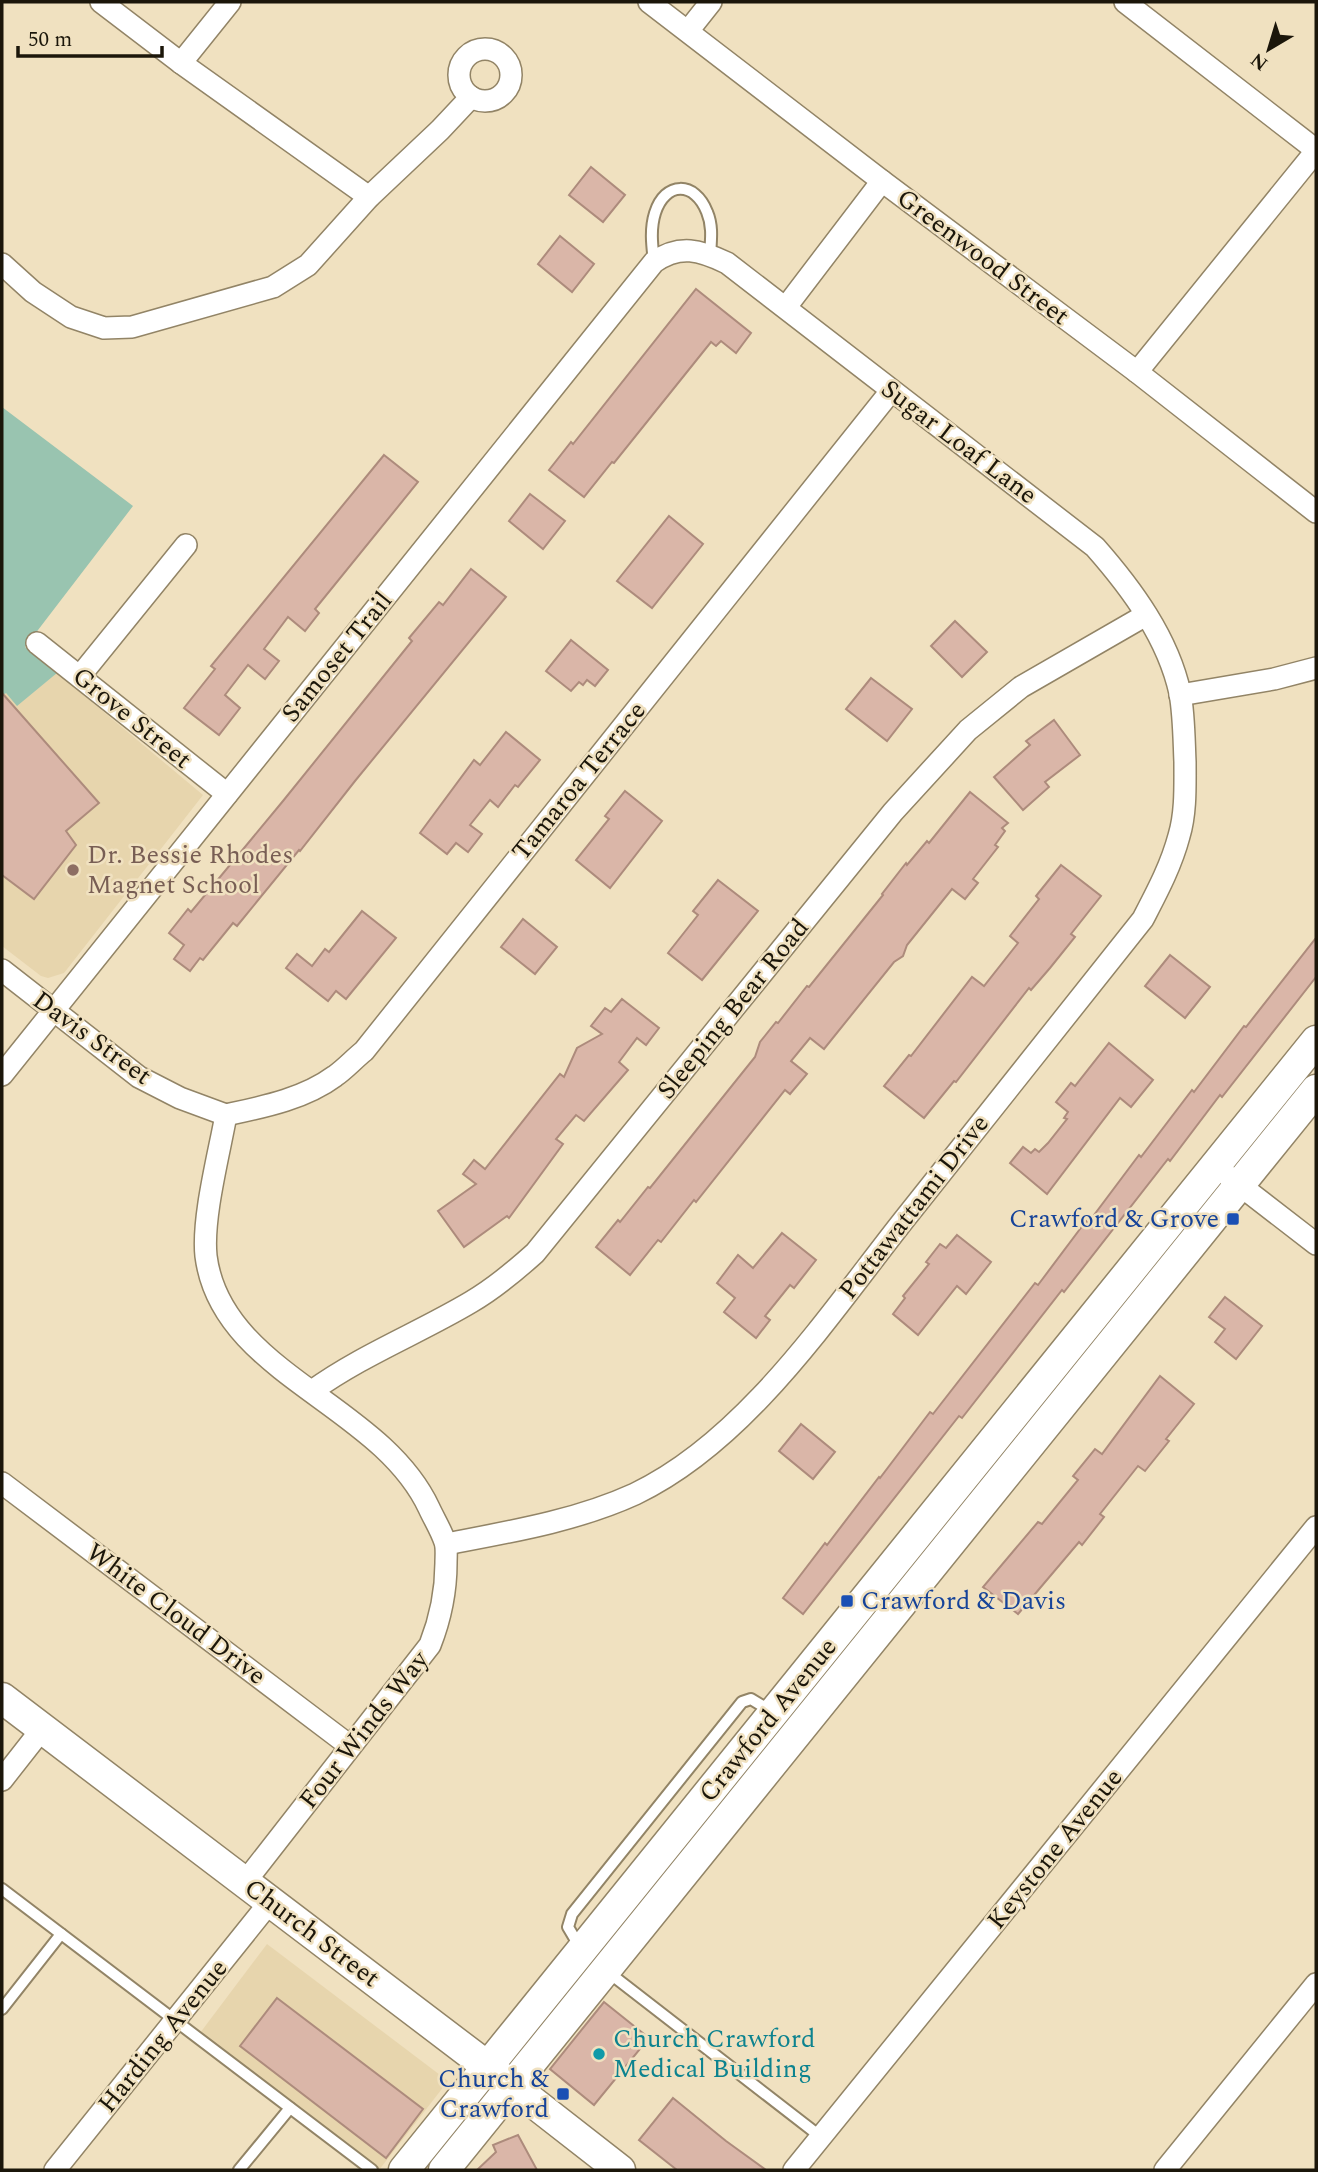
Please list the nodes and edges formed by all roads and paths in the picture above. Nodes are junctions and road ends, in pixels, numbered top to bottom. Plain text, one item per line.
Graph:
1 (101, 2) edge
2 (230, 2) edge
3 (649, 2) edge
4 (711, 2) edge
5 (1125, 2) edge
6 (688, 31) junction
7 (181, 63) junction
8 (471, 97) dead end
9 (1316, 150) edge
10 (882, 181) junction
11 (369, 197) junction
12 (679, 249) joint
13 (710, 255) junction
14 (654, 262) junction
15 (2, 264) edge
16 (786, 307) junction
17 (1137, 372) junction
18 (891, 391) junction
19 (1316, 512) edge
20 (186, 545) dead end
21 (1146, 615) junction
22 (37, 643) dead end
23 (1316, 668) edge
24 (80, 676) junction
25 (1180, 695) junction
26 (227, 794) junction
27 (2, 971) edge
28 (53, 1010) junction
29 (1316, 1041) edge
30 (2, 1075) edge
31 (1316, 1090) edge
32 (226, 1115) junction
33 (1215, 1166) junction
34 (1240, 1185) junction
35 (1316, 1244) edge
36 (313, 1391) junction
37 (2, 1483) edge
38 (1316, 1527) edge
39 (446, 1544) junction
40 (853, 1614) junction
41 (878, 1634) junction
42 (2, 1698) edge
43 (43, 1729) junction
44 (350, 1746) junction
45 (2, 1780) edge
46 (244, 1882) junction
47 (2, 1889) edge
48 (270, 1902) junction
49 (61, 1934) junction
50 (606, 1970) junction
51 (1316, 1984) edge
52 (2, 2009) edge
53 (176, 2021) junction
54 (488, 2067) junction
55 (513, 2086) junction
56 (289, 2108) junction
57 (821, 2137) junction
58 (55, 2170) edge
59 (239, 2170) edge
60 (372, 2170) edge
61 (404, 2170) edge
62 (444, 2170) edge
63 (620, 2170) edge
64 (794, 2170) edge
65 (1165, 2170) edge

1 - 7 street
2 - 7 street
3 - 6 street, Greenwood Street
4 - 6 street
5 - 9 street
6 - 10 street, Greenwood Street
7 - 11 street
8 - 11 street
9 - 17 street
10 - 16 street
10 - 17 street, Greenwood Street
11 - 15 street
12 - 13 street, Sugar Loaf Lane
12 - 14 street, Samoset Trail
13 - 14 lane
13 - 16 street, Sugar Loaf Lane
14 - 26 street, Samoset Trail
16 - 18 street, Sugar Loaf Lane
17 - 19 street, Greenwood Street
18 - 21 street, Sugar Loaf Lane
18 - 32 street, Tamaroa Terrace
20 - 24 street
21 - 25 street, Sugar Loaf Lane
21 - 36 street, Sleeping Bear Road
22 - 24 street, Grove Street
23 - 25 street
24 - 26 street, Grove Street
25 - 39 street, Pottawattami Drive
26 - 28 street, Samoset Trail
27 - 28 street, Davis Street
28 - 30 street, Samoset Trail
28 - 32 street, Davis Street
29 - 33 main road, Crawford Avenue
31 - 34 main road, Crawford Avenue
32 - 36 street, Four Winds Way
33 - 34 street
33 - 40 main road, Crawford Avenue
34 - 35 street
34 - 41 main road, Crawford Avenue
36 - 39 street, Four Winds Way
37 - 44 street, White Cloud Drive
38 - 57 street, Keystone Avenue
39 - 44 street, Four Winds Way
40 - 41 street
40 - 54 main road, Crawford Avenue
41 - 50 main road, Crawford Avenue
42 - 43 main road, Church Street
43 - 45 street
43 - 46 main road, Church Street
44 - 46 street, Four Winds Way
46 - 48 main road, Church Street
47 - 49 lane
48 - 53 street, Harding Avenue
48 - 54 main road, Church Street
49 - 52 lane
49 - 53 lane
50 - 55 main road, Crawford Avenue
50 - 57 lane
51 - 65 street
53 - 56 lane
53 - 58 street, Harding Avenue
54 - 55 main road, Church Street
54 - 61 main road, Crawford Avenue
55 - 62 main road, Crawford Avenue
55 - 63 main road, Church Street
56 - 59 lane
56 - 60 lane
57 - 64 street, Keystone Avenue

